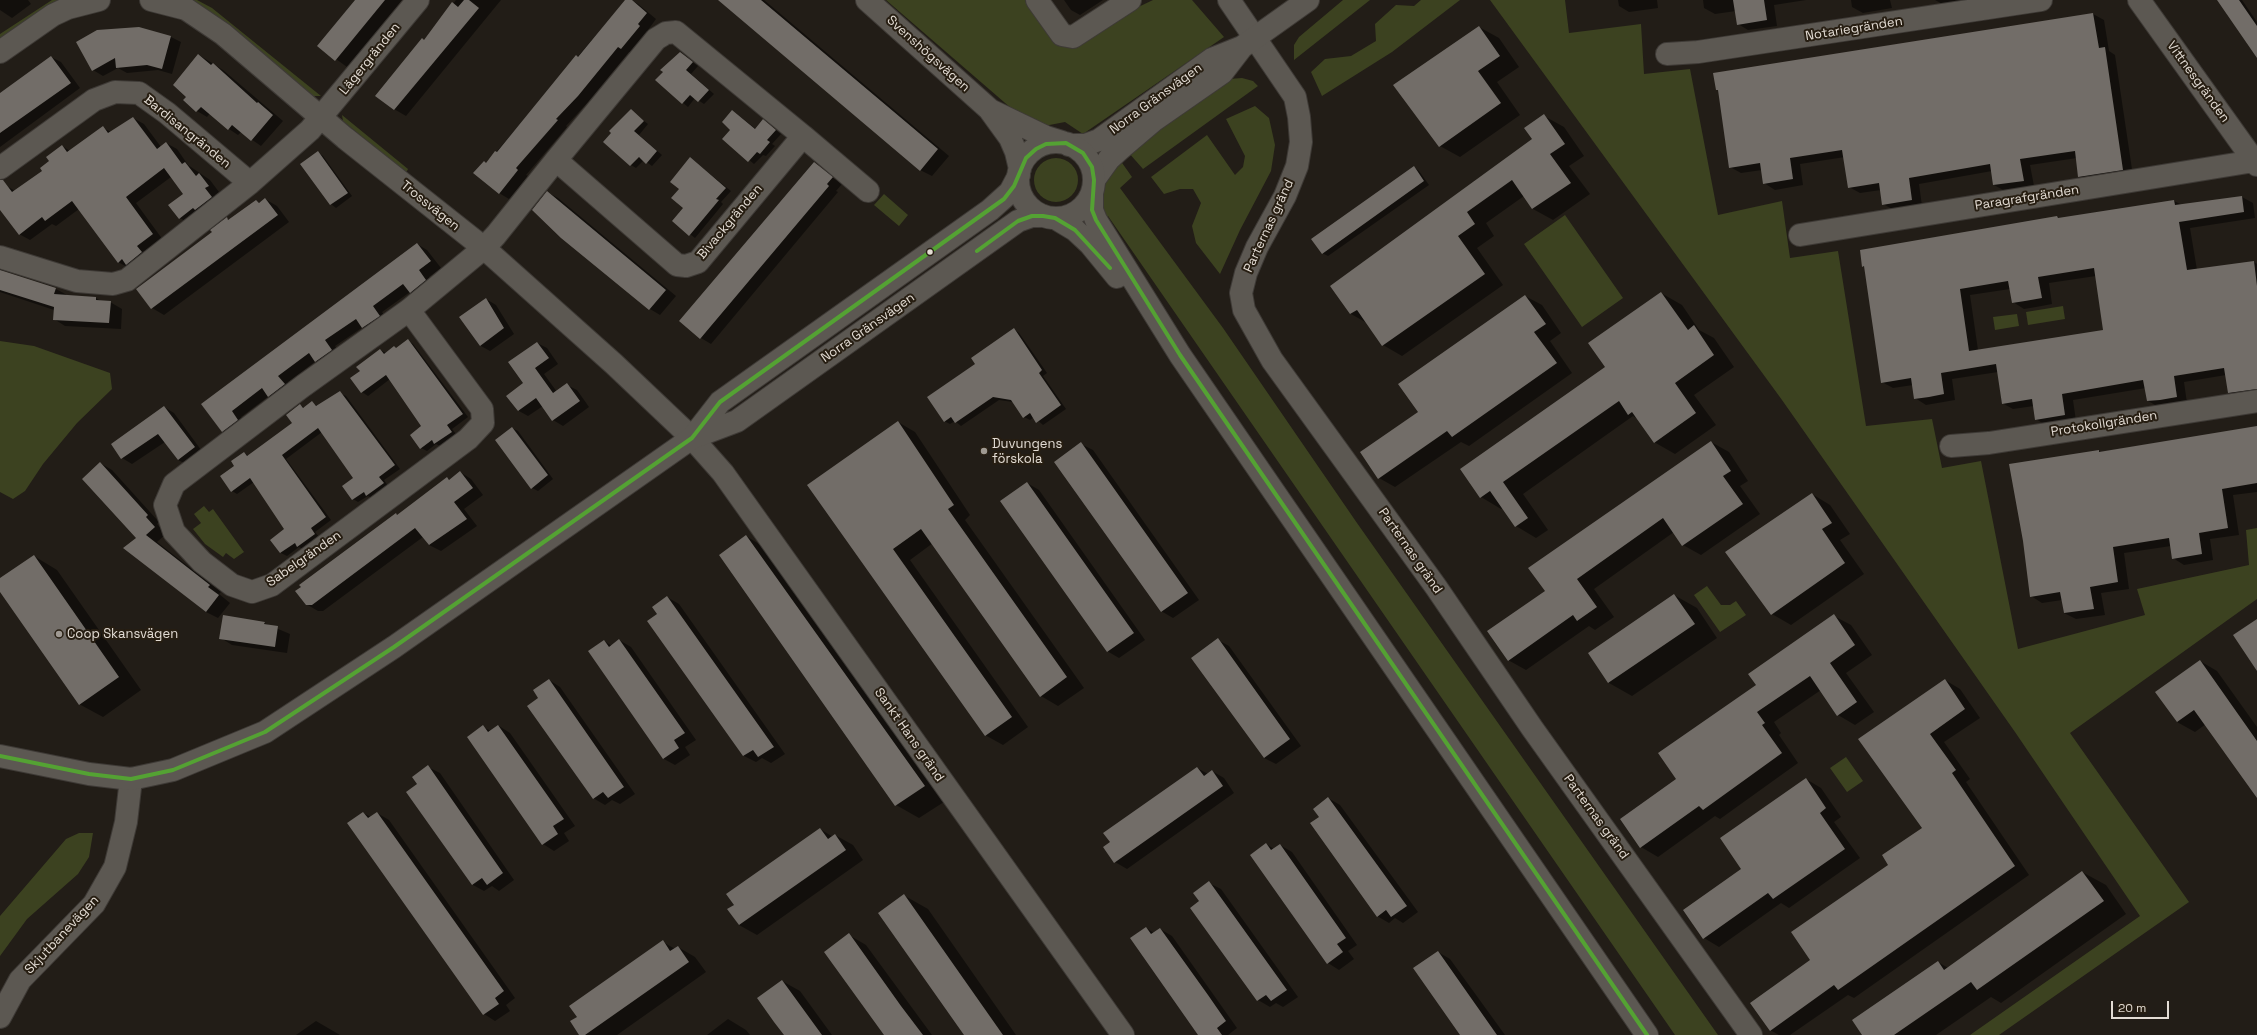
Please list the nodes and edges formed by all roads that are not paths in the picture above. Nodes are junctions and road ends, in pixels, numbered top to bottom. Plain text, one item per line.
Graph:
1 (99, 0) edge
2 (151, 0) edge
3 (418, 0) edge
4 (867, 0) edge
5 (1037, 0) edge
6 (1130, 0) edge
7 (1229, 0) edge
8 (1308, 0) edge
9 (2041, 0) edge
10 (2139, 0) edge
11 (1248, 42) junction
12 (0, 52) edge
13 (1666, 54) dead end
14 (989, 109) junction
15 (322, 119) junction
16 (803, 136) junction
17 (1067, 144) junction
18 (556, 160) junction
19 (2256, 163) edge
20 (0, 168) edge
21 (1020, 172) junction
22 (250, 183) junction
23 (1093, 187) junction
24 (868, 191) dead end
25 (1049, 217) junction
26 (1800, 235) dead end
27 (484, 248) junction
28 (0, 257) edge
29 (409, 310) junction
30 (1180, 355) junction
31 (2257, 401) edge
32 (692, 438) junction
33 (1951, 446) dead end
34 (0, 756) edge
35 (131, 779) junction
36 (0, 1017) edge
37 (1123, 1035) edge
38 (1647, 1035) edge
39 (1751, 1035) edge

1 - 12 street
2 - 15 street, Trossvägen
3 - 15 street, Lägergränden
4 - 14 street, Svenshögsvägen
5 - 6 street
7 - 11 street, Parternas gränd
8 - 11 street, Norra Gränsvägen
9 - 13 street, Notariegränden
10 - 19 street, Vittnesgränden
11 - 17 street, Norra Gränsvägen
11 - 23 street, Norra Gränsvägen
11 - 39 street, Parternas gränd
14 - 17 street, Svenshögsvägen
14 - 21 street, Svenshögsvägen
15 - 22 street
15 - 27 street, Trossvägen
16 - 18 street
16 - 18 street, Bivackgränden
16 - 24 street
17 - 21 street
17 - 23 street, Svenshögsvägen
18 - 27 street
19 - 26 street, Paragrafgränden
20 - 22 street, Bardisangränden
21 - 25 street, Svenshögsvägen
21 - 32 street, Norra Gränsvägen
22 - 28 street
23 - 25 street
23 - 30 street, Svenshögsvägen
25 - 30 street, Svenshögsvägen
25 - 32 street, Norra Gränsvägen
27 - 29 street, Sabelgränden
27 - 32 street, Trossvägen
29 - 29 street, Sabelgränden
30 - 38 street, Svenshögsvägen
31 - 33 street, Protokollgränden
32 - 35 street, Norra Gränsvägen
32 - 37 street, Sankt Hans gränd
34 - 35 street, Norra Gränsvägen
35 - 36 street, Skjutbanevägen

